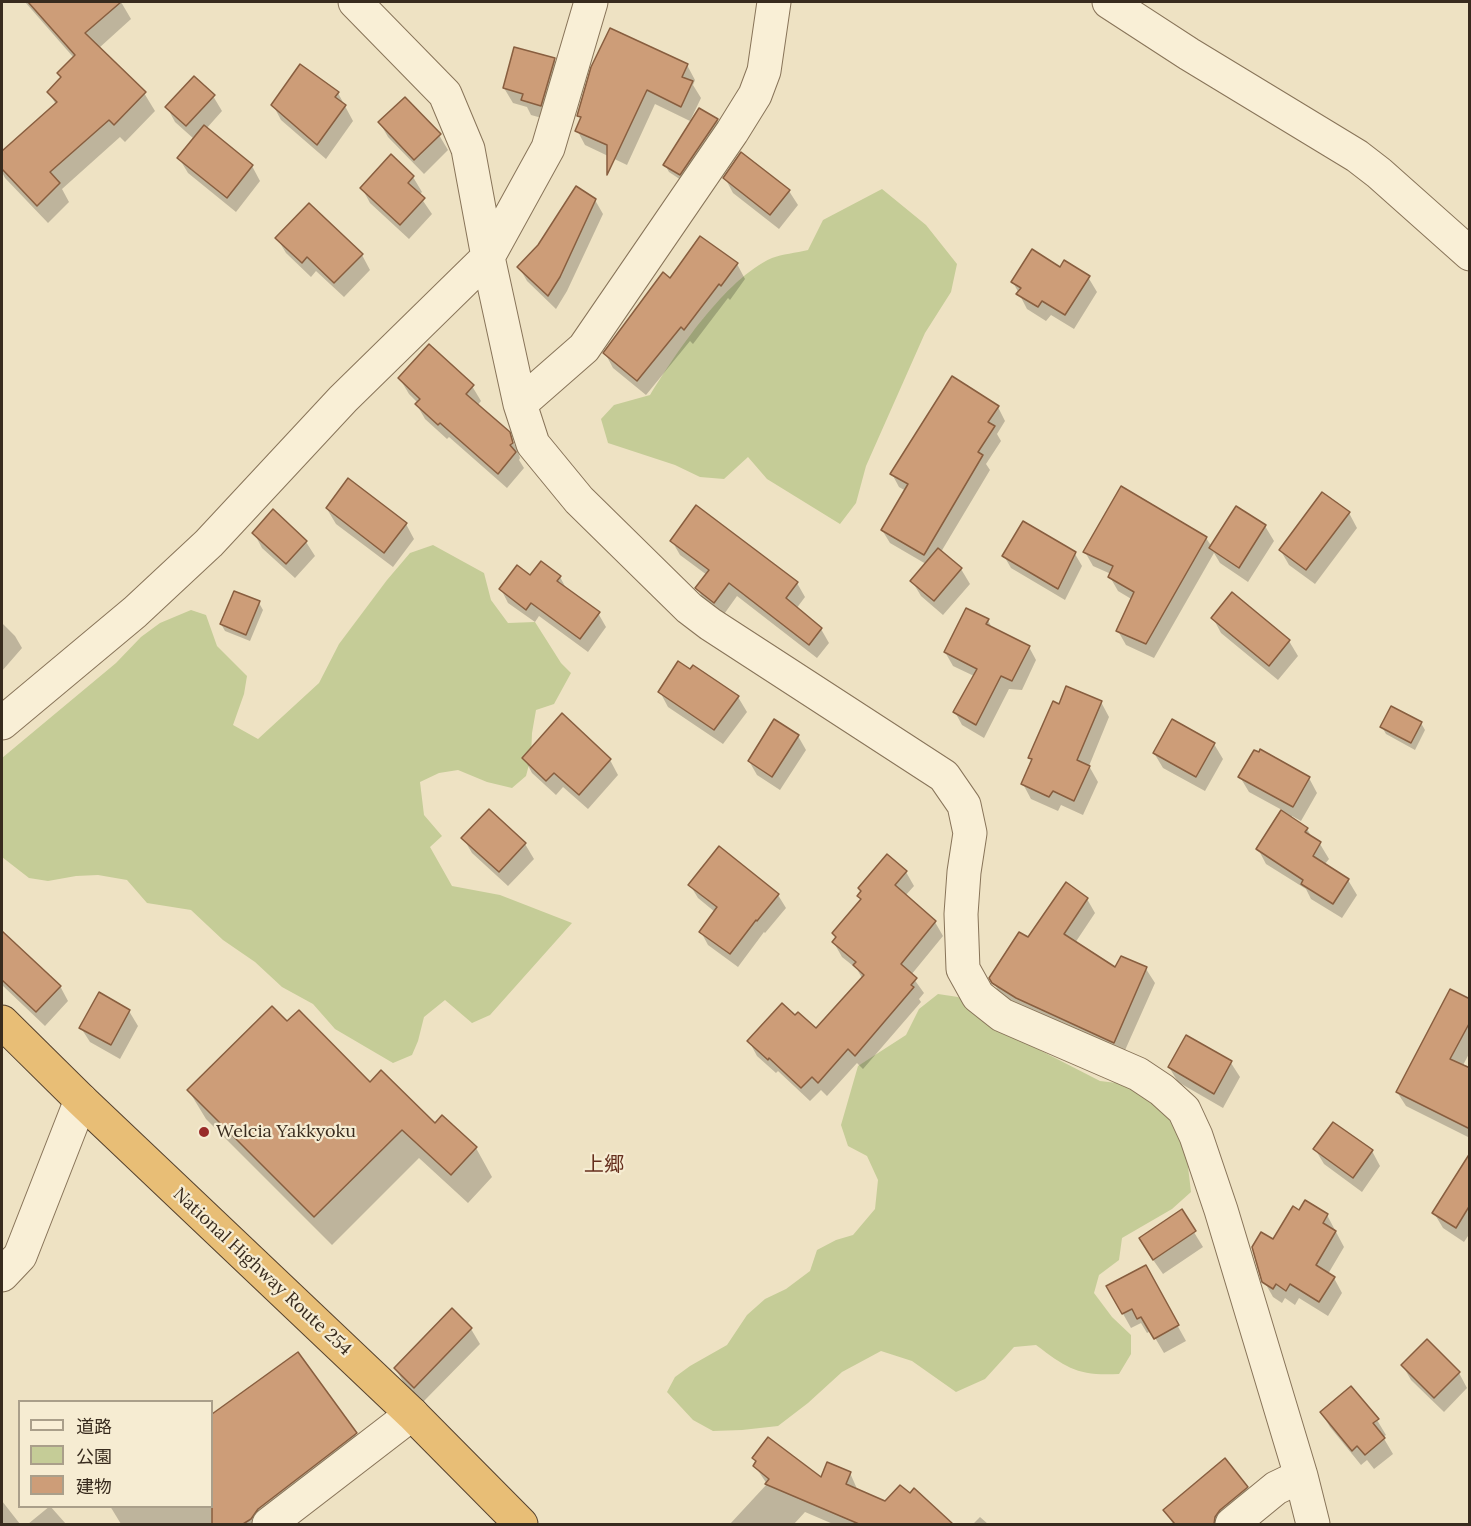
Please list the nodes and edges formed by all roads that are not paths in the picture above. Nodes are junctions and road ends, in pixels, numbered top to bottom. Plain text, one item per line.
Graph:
1 (355, 2) edge
2 (591, 2) edge
3 (774, 2) edge
4 (1109, 2) edge
5 (1470, 254) edge
6 (488, 256) junction
7 (520, 404) junction
8 (2, 723) edge
9 (2, 1022) edge
10 (81, 1100) junction
11 (2, 1275) edge
12 (412, 1414) junction
13 (1301, 1476) junction
14 (269, 1524) edge
15 (521, 1524) edge
16 (1232, 1524) edge
17 (1313, 1524) edge

1 - 6 street
2 - 6 street
3 - 7 street
4 - 5 street
6 - 7 street
6 - 8 street
7 - 13 street
9 - 10 highway, National Highway Route 254
10 - 11 street
10 - 12 highway, National Highway Route 254
12 - 14 street
12 - 15 highway, National Highway Route 254
13 - 16 street
13 - 17 street

